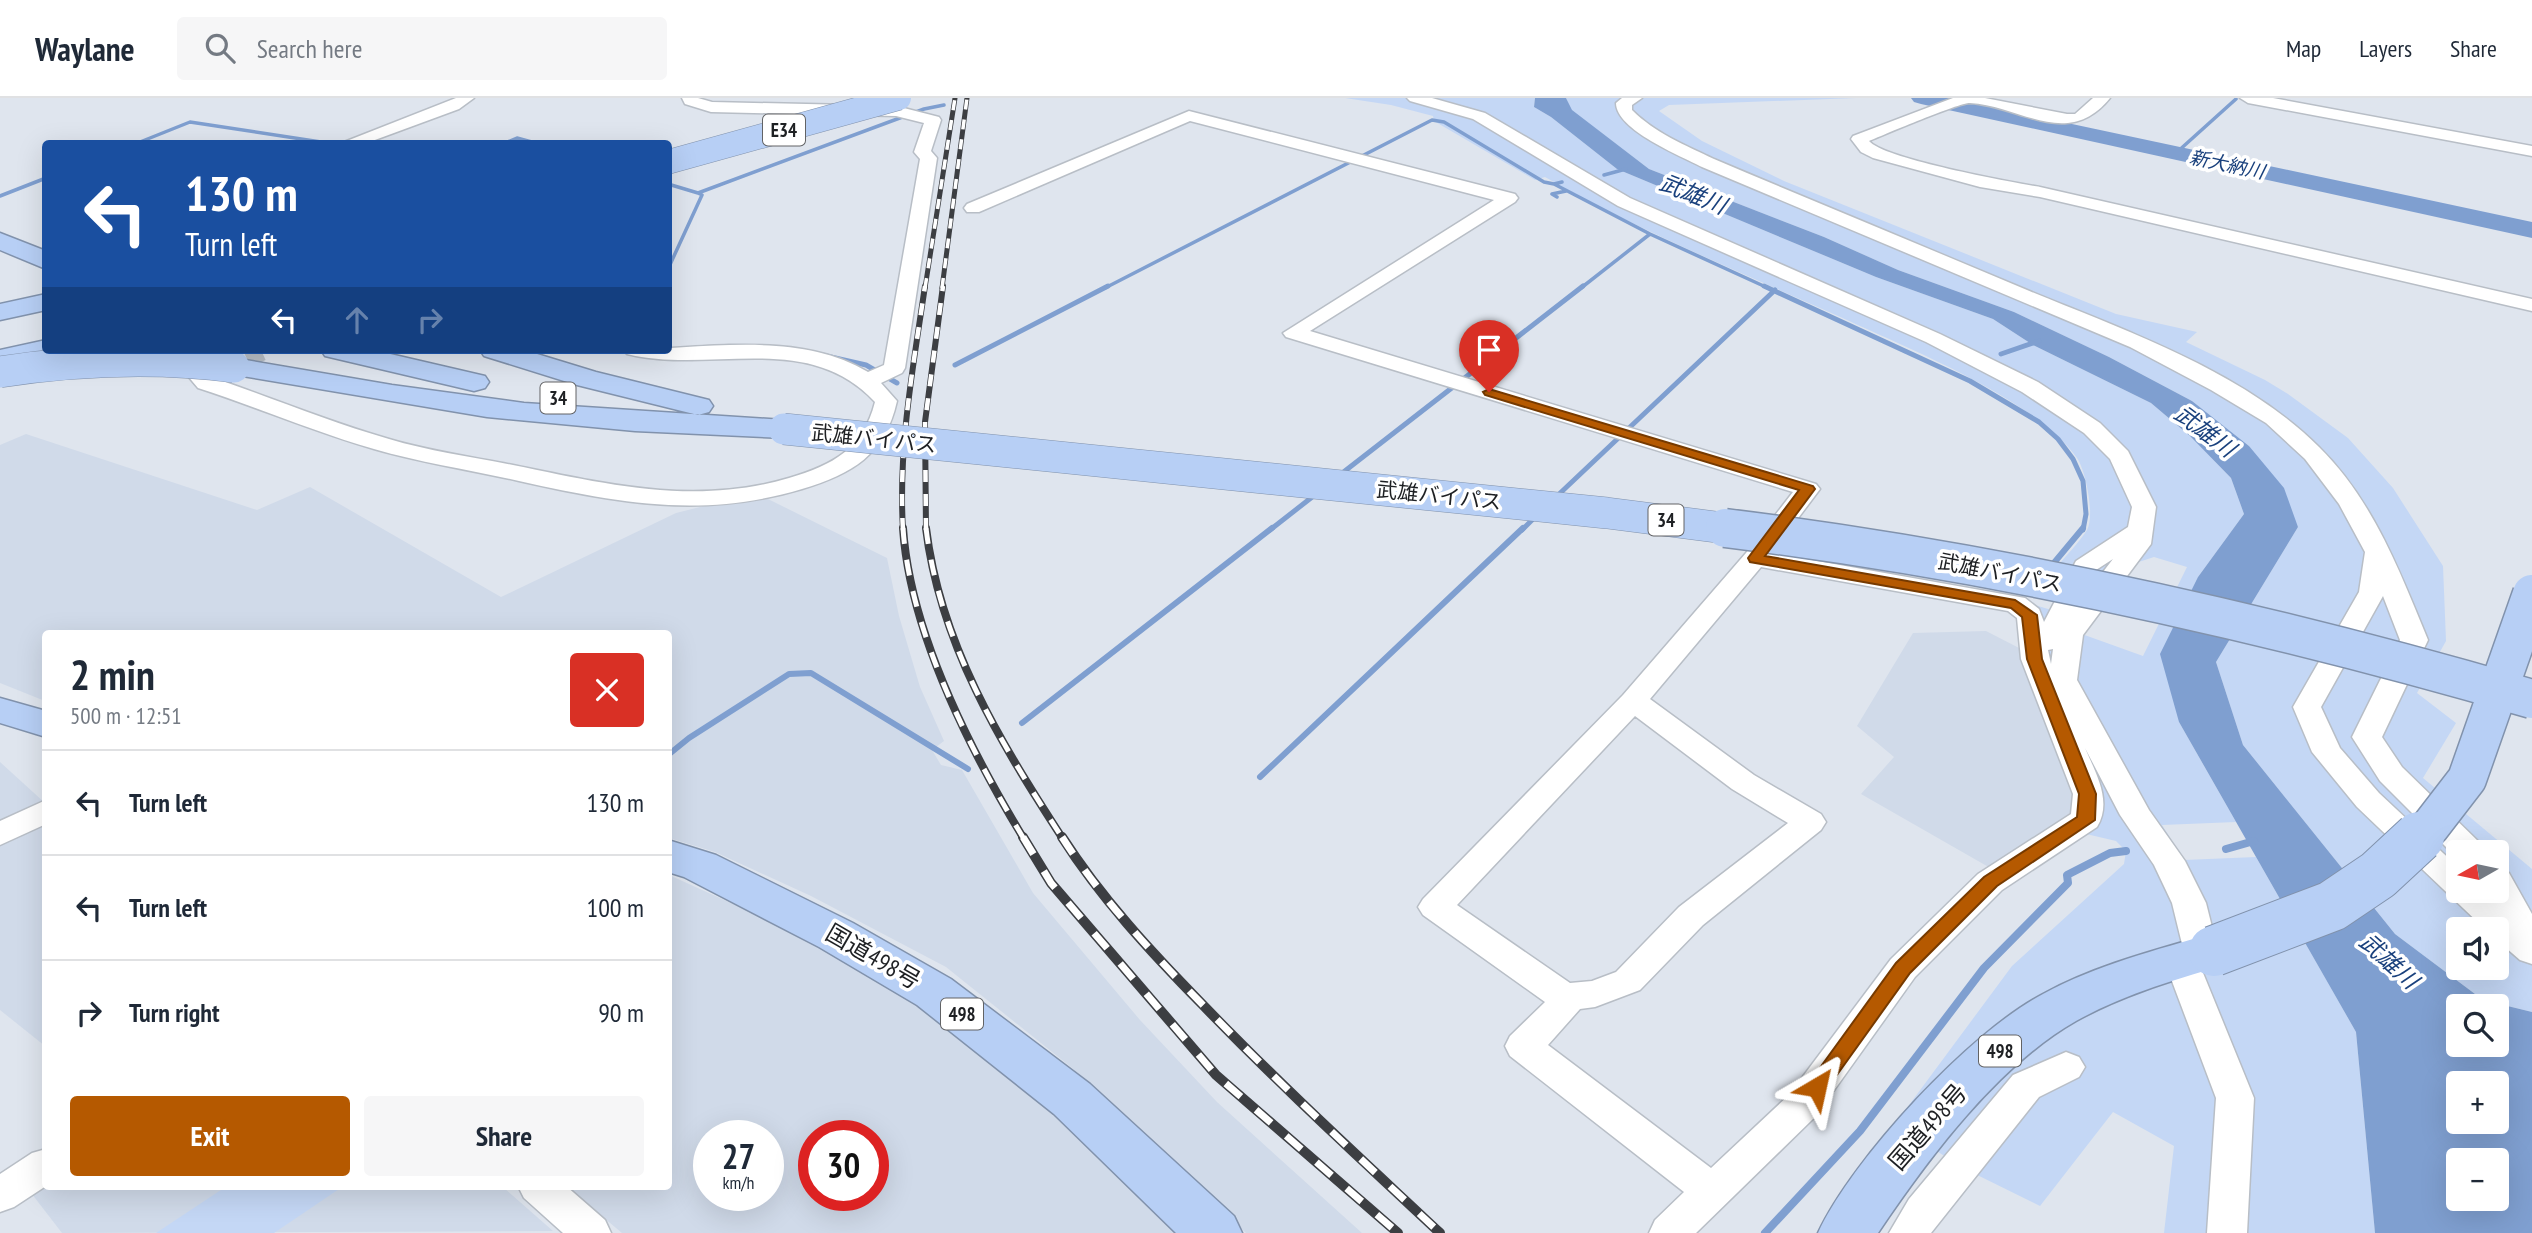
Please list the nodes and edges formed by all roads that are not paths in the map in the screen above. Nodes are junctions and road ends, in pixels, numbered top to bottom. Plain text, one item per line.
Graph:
1 (466, 98) edge
2 (690, 98) edge
3 (849, 98) edge
4 (870, 98) edge
5 (1415, 98) edge
6 (1634, 98) edge
7 (2102, 98) edge
8 (2248, 98) edge
9 (909, 108) edge
10 (806, 110) junction
11 (358, 140) edge
12 (2532, 151) edge
13 (672, 152) edge
14 (672, 161) edge
15 (973, 208) dead end
16 (0, 241) edge
17 (42, 259) edge
18 (42, 303) edge
19 (2532, 305) edge
20 (0, 312) edge
21 (42, 314) edge
22 (0, 322) edge
23 (42, 326) edge
24 (0, 335) edge
25 (42, 349) edge
26 (672, 351) edge
27 (351, 354) edge
28 (508, 354) edge
29 (0, 359) edge
30 (240, 362) junction
31 (0, 372) edge
32 (198, 375) junction
33 (0, 378) edge
34 (869, 380) junction
35 (784, 425) junction
36 (2140, 530) junction
37 (2378, 552) junction
38 (1755, 558) junction
39 (2532, 594) edge
40 (2039, 636) junction
41 (2063, 680) junction
42 (2515, 695) edge
43 (1633, 702) junction
44 (0, 710) edge
45 (42, 723) edge
46 (42, 812) edge
47 (0, 834) edge
48 (2458, 840) edge
49 (672, 856) edge
50 (2446, 875) edge
51 (2477, 903) edge
52 (2509, 903) edge
53 (2532, 944) edge
54 (2532, 951) edge
55 (2199, 955) junction
56 (1564, 998) junction
57 (2066, 1068) dead end
58 (42, 1168) edge
59 (542, 1190) edge
60 (1712, 1191) junction
61 (0, 1195) edge
62 (578, 1229) edge
63 (1214, 1233) edge
64 (1669, 1233) edge
65 (1846, 1233) edge
66 (1909, 1233) edge
67 (2227, 1233) edge

1 - 11 street
2 - 10 street
3 - 10 street
4 - 13 highway, E34
5 - 36 street
6 - 37 street
7 - 19 street
8 - 12 street
9 - 10 street
9 - 14 highway, E34, bridge
9 - 34 street
15 - 38 street
16 - 17 highway
18 - 20 highway
21 - 22 highway
23 - 24 highway
25 - 29 highway
26 - 34 street
27 - 35 highway, 武雄バイパス / 34
28 - 35 highway
30 - 31 highway, bridge
30 - 32 street
30 - 35 highway
32 - 33 street
32 - 34 street
35 - 42 highway, 武雄バイパス / 34, bridge
36 - 40 street
36 - 41 street
37 - 48 street
37 - 50 street
38 - 40 street
38 - 43 street
39 - 42 highway, 498, bridge
40 - 41 street
40 - 60 street
41 - 55 street
42 - 55 highway, 498, bridge
43 - 56 street
43 - 56 street
44 - 45 highway
46 - 47 street
49 - 63 highway, 国道498号 / 498
51 - 54 street
52 - 53 street
55 - 65 highway, 国道498号 / 498
55 - 67 street
56 - 60 street
57 - 66 street
58 - 61 street
59 - 62 street
60 - 64 street

